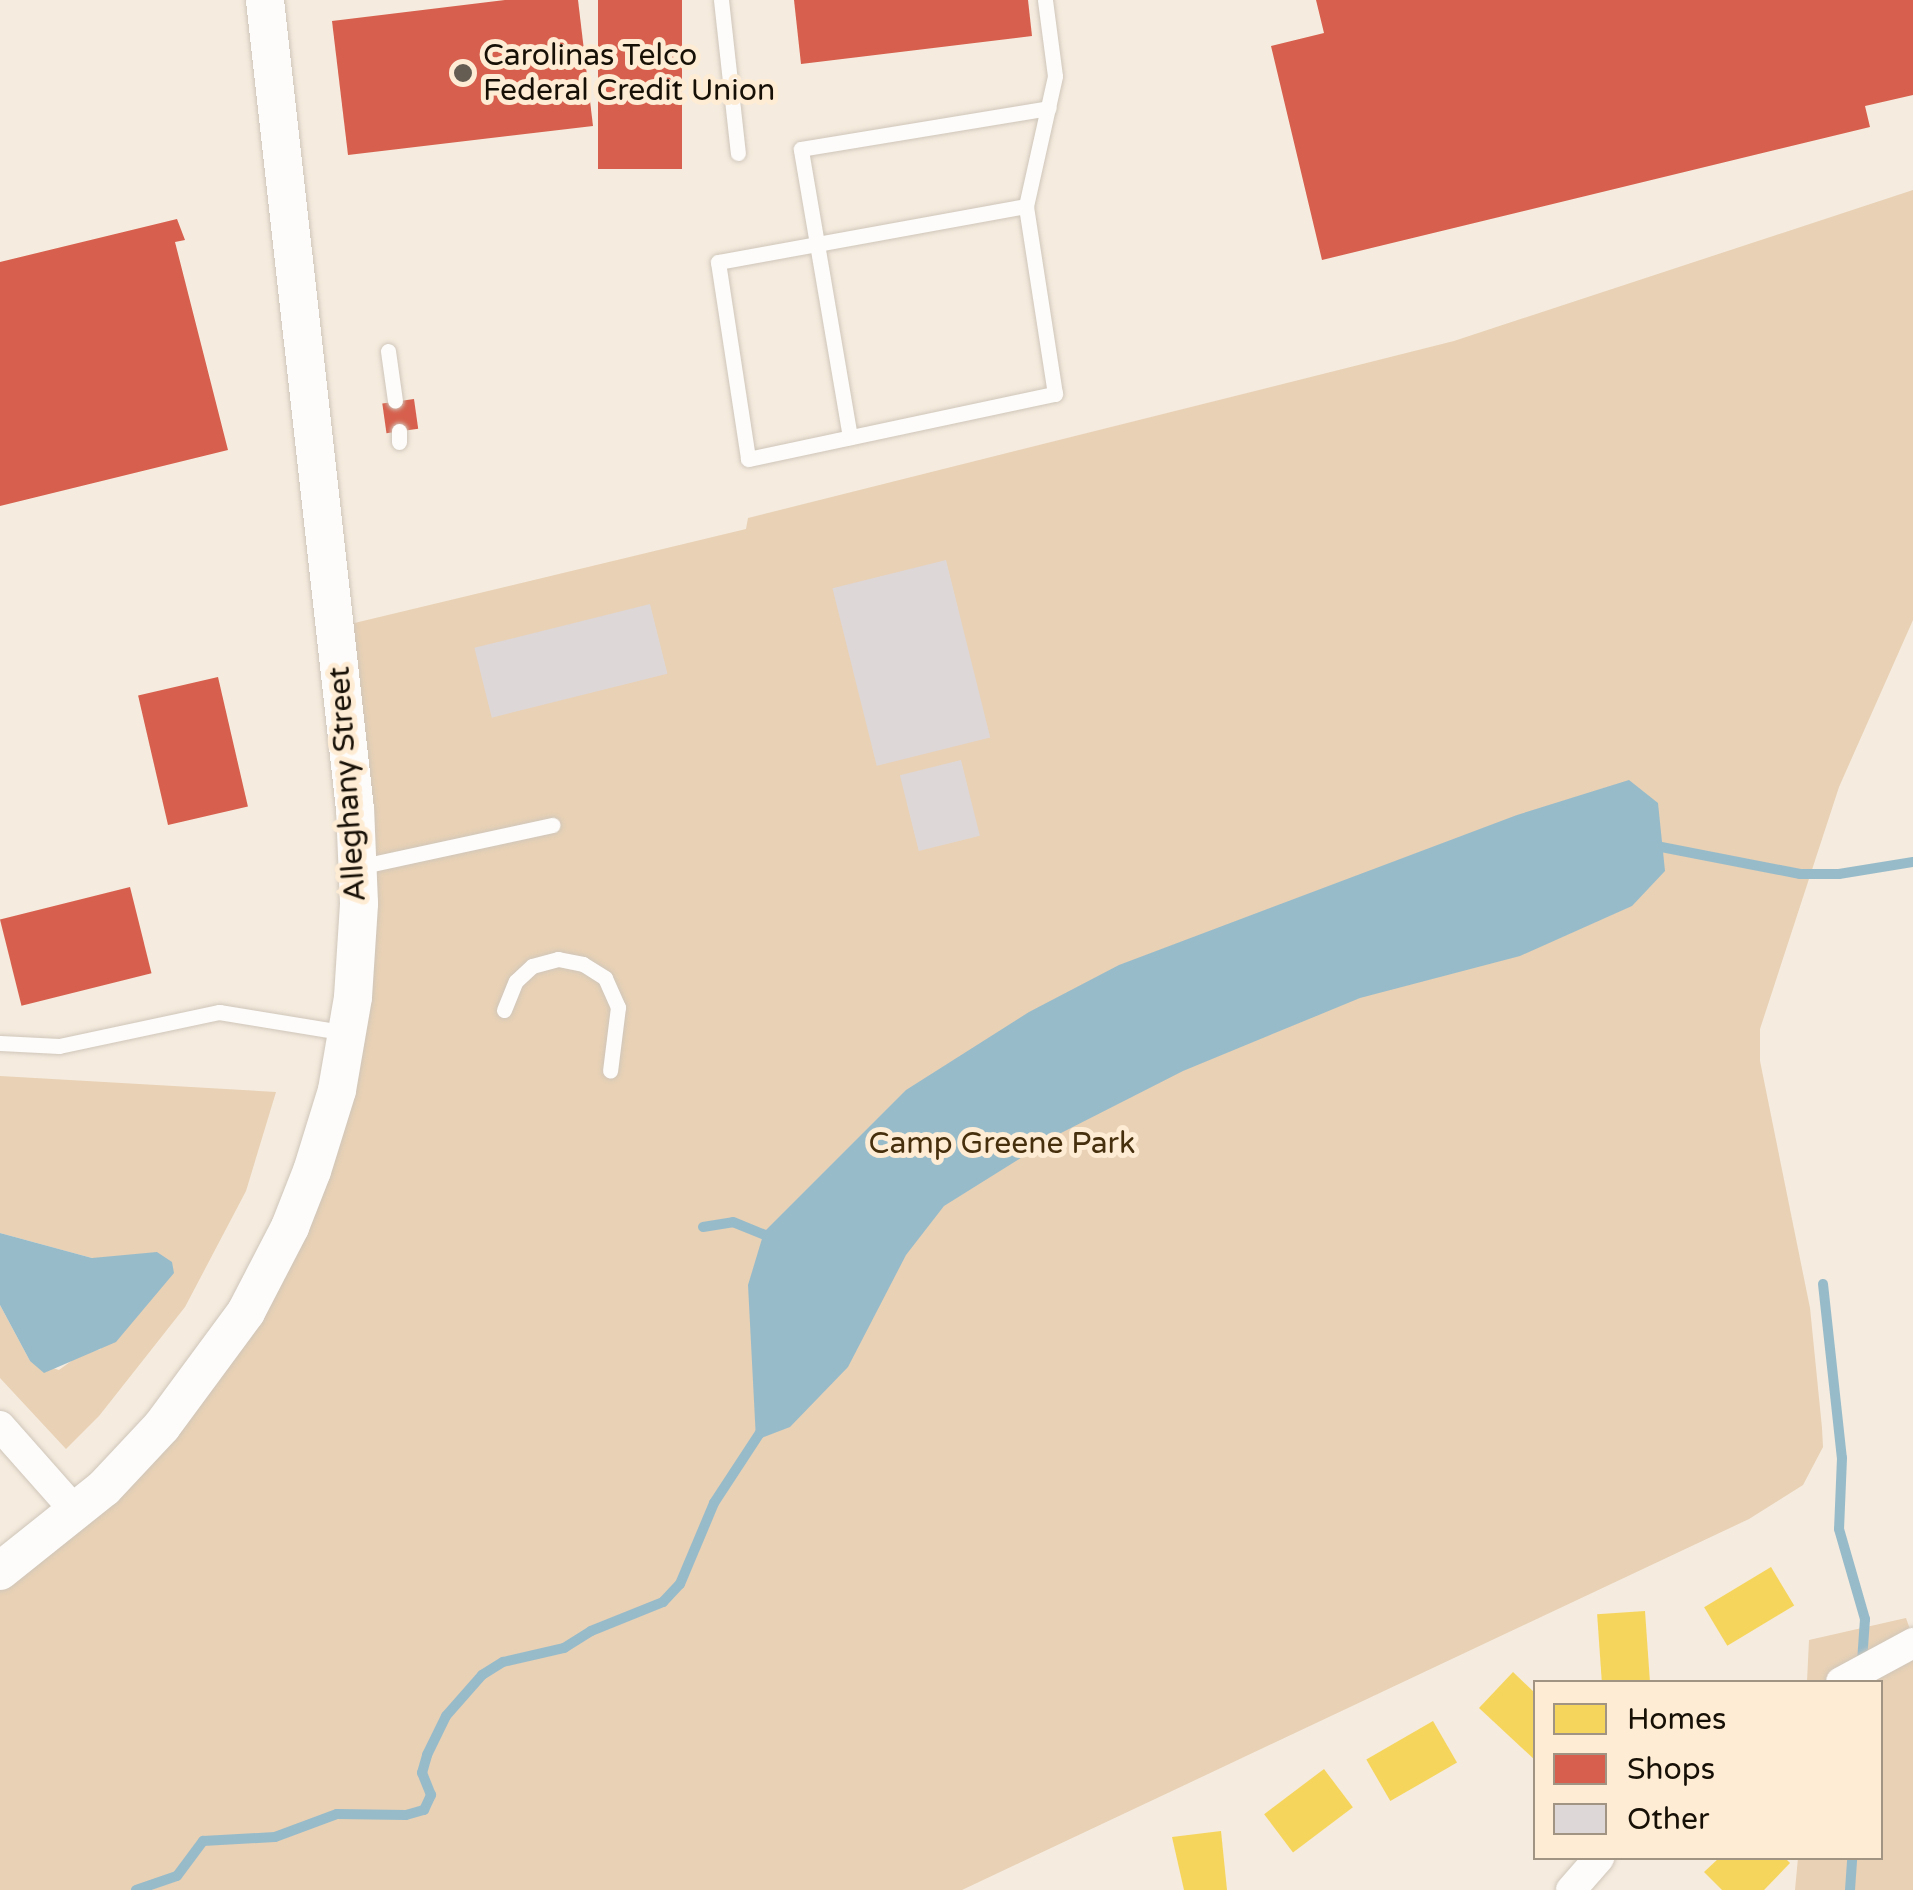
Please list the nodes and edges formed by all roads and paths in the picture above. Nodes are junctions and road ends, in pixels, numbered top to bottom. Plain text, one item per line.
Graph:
1 (264, 0) edge
2 (720, 0) edge
3 (1045, 0) edge
4 (1049, 108) junction
5 (738, 153) dead end
6 (1026, 206) junction
7 (818, 244) junction
8 (388, 351) dead end
9 (395, 402) dead end
10 (850, 437) junction
11 (553, 826) dead end
12 (358, 867) junction
13 (504, 1010) dead end
14 (347, 1032) junction
15 (0, 1044) edge
16 (610, 1071) dead end
17 (0, 1426) edge
18 (76, 1512) junction
19 (0, 1571) edge
20 (1913, 1643) edge
21 (1845, 1680) edge
22 (1597, 1860) edge
23 (1570, 1890) edge

1 - 12 street, Alleghany Street
2 - 5 lane
3 - 4 lane
4 - 6 lane
4 - 7 lane
6 - 7 lane
6 - 10 lane
7 - 10 lane
7 - 10 lane
8 - 9 lane
11 - 12 lane
12 - 14 street, Alleghany Street
13 - 16 lane
14 - 15 lane
14 - 18 street, Alleghany Street
17 - 18 street
18 - 19 street, Alleghany Street
20 - 21 street
22 - 23 street

